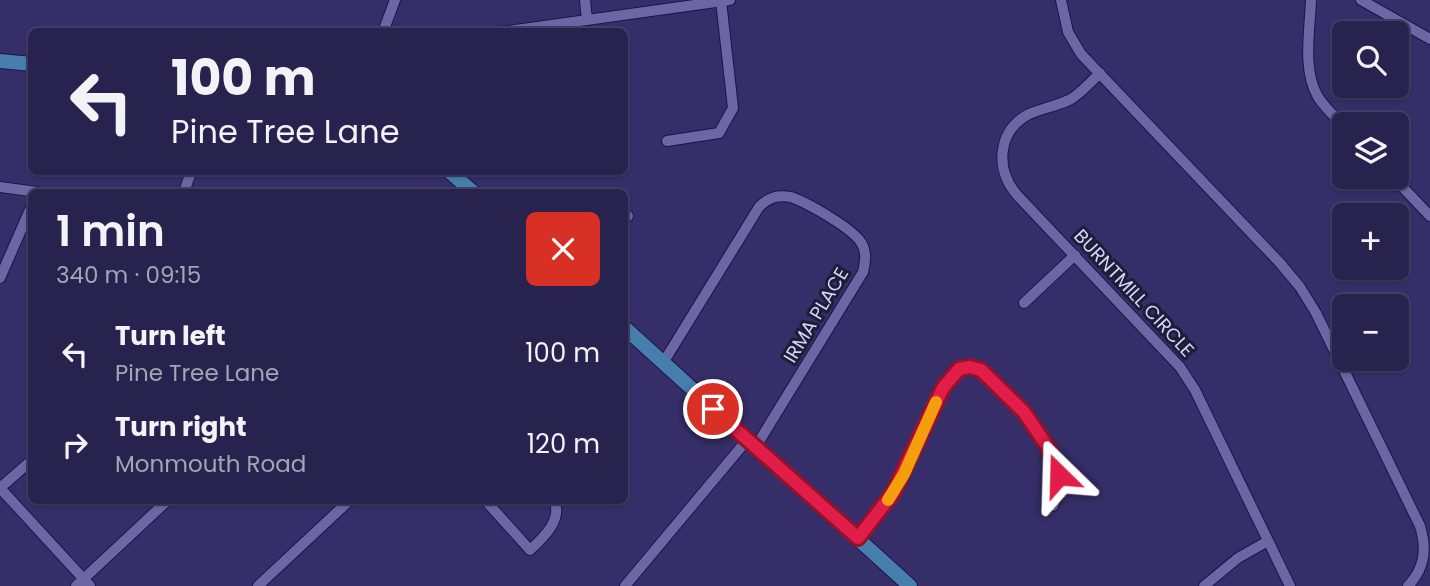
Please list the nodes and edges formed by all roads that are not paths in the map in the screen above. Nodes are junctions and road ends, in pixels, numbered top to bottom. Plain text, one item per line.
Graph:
1 (395, 0) edge
2 (584, 0) edge
3 (1061, 0) edge
4 (1311, 0) edge
5 (1361, 0) edge
6 (725, 1) edge
7 (587, 20) junction
8 (384, 28) edge
9 (530, 28) edge
10 (1430, 39) edge
11 (0, 61) edge
12 (28, 64) edge
13 (1100, 73) junction
14 (1332, 113) edge
15 (667, 141) dead end
16 (453, 175) edge
17 (0, 187) edge
18 (466, 189) edge
19 (1404, 189) edge
20 (28, 191) edge
21 (28, 214) edge
22 (1430, 216) edge
23 (1074, 255) junction
24 (0, 278) edge
25 (1024, 303) dead end
26 (628, 331) edge
27 (663, 363) junction
28 (751, 444) junction
29 (28, 464) edge
30 (0, 488) edge
31 (164, 504) edge
32 (347, 504) edge
33 (489, 504) edge
34 (556, 504) edge
35 (1053, 506) dead end
36 (858, 538) junction
37 (1268, 541) junction
38 (83, 584) edge
39 (258, 586) edge
40 (625, 586) edge
41 (910, 586) edge
42 (1204, 586) edge
43 (1290, 586) edge
44 (1408, 586) edge

1 - 8 street
2 - 7 street
3 - 13 street
4 - 14 street
5 - 10 street
6 - 7 street
6 - 15 street
7 - 9 street
11 - 12 main road
13 - 23 street, BURNTMILL CIRCLE
13 - 44 street
16 - 18 main road
17 - 20 street
19 - 22 street
21 - 24 street
23 - 25 street
23 - 37 street, BURNTMILL CIRCLE
26 - 27 main road
27 - 28 main road
27 - 28 street, IRMA PLACE
28 - 36 main road
28 - 40 street
29 - 30 street
30 - 38 street
31 - 38 street
32 - 39 street
33 - 34 street
35 - 36 street
36 - 41 main road
37 - 42 street
37 - 43 street, BURNTMILL CIRCLE

